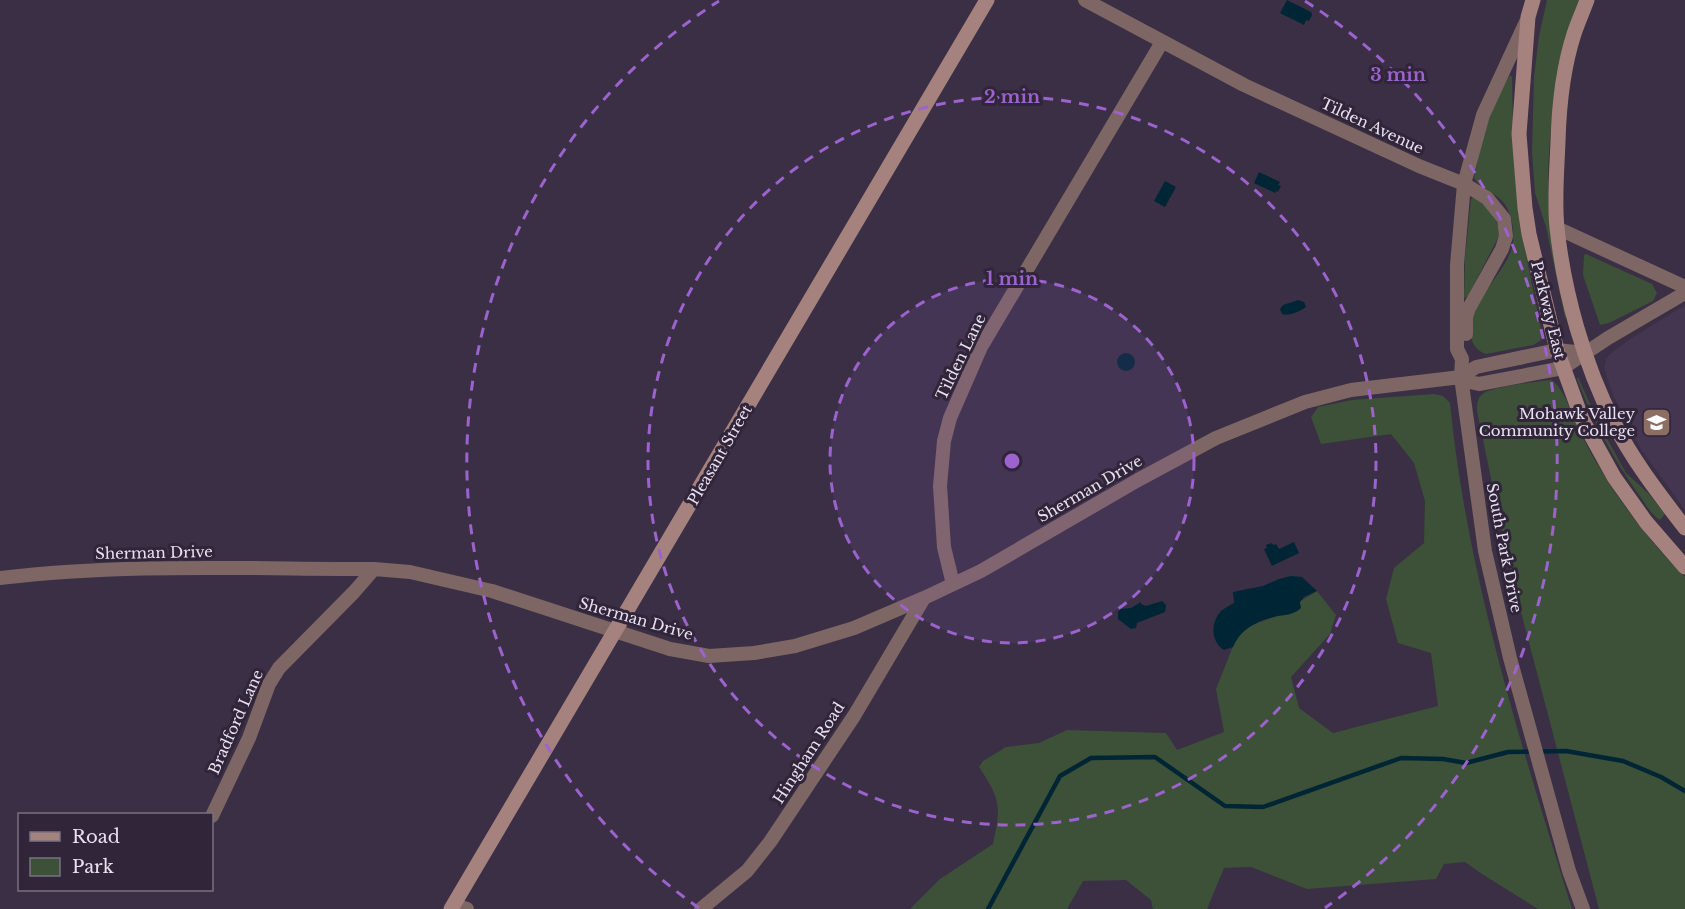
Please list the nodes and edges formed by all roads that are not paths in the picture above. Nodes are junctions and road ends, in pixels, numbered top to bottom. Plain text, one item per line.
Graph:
1 (987, 0) edge
2 (1085, 0) edge
3 (1533, 0) edge
4 (1587, 0) edge
5 (1527, 18) junction
6 (1162, 42) junction
7 (1464, 184) junction
8 (1557, 228) junction
9 (1685, 287) edge
10 (1685, 293) edge
11 (1557, 350) junction
12 (1585, 353) junction
13 (1462, 359) junction
14 (1563, 368) junction
15 (1461, 377) junction
16 (1685, 528) edge
17 (1685, 567) edge
18 (374, 569) junction
19 (0, 578) edge
20 (953, 584) junction
21 (924, 598) junction
22 (616, 633) junction
23 (213, 814) edge
24 (457, 908) edge
25 (701, 909) edge
26 (1583, 909) edge

1 - 22 street, Pleasant Street
2 - 6 street, Tilden Avenue
3 - 5 street, Parkway East
4 - 8 street, Parkway East
5 - 7 street, Parkway East
5 - 11 street, Parkway East
6 - 7 street, Tilden Avenue
6 - 20 street, Tilden Lane
7 - 13 street, South Park Drive
7 - 13 street, Tilden Avenue
8 - 9 street
8 - 12 street, Parkway East
10 - 12 street, Sherman Drive
11 - 12 street, Sherman Drive
11 - 14 street, Parkway East
11 - 15 street, Sherman Drive
12 - 14 street, Sherman Drive
12 - 16 street, Parkway East
13 - 15 street, South Park Drive
14 - 15 street, Sherman Drive
14 - 17 street, Parkway East
15 - 20 street, Sherman Drive
15 - 26 street, South Park Drive
18 - 19 street, Sherman Drive
18 - 22 street, Sherman Drive
18 - 23 street, Bradford Lane
20 - 21 street, Sherman Drive
21 - 22 street, Sherman Drive
21 - 25 street, Hingham Road
22 - 24 street, Pleasant Street

